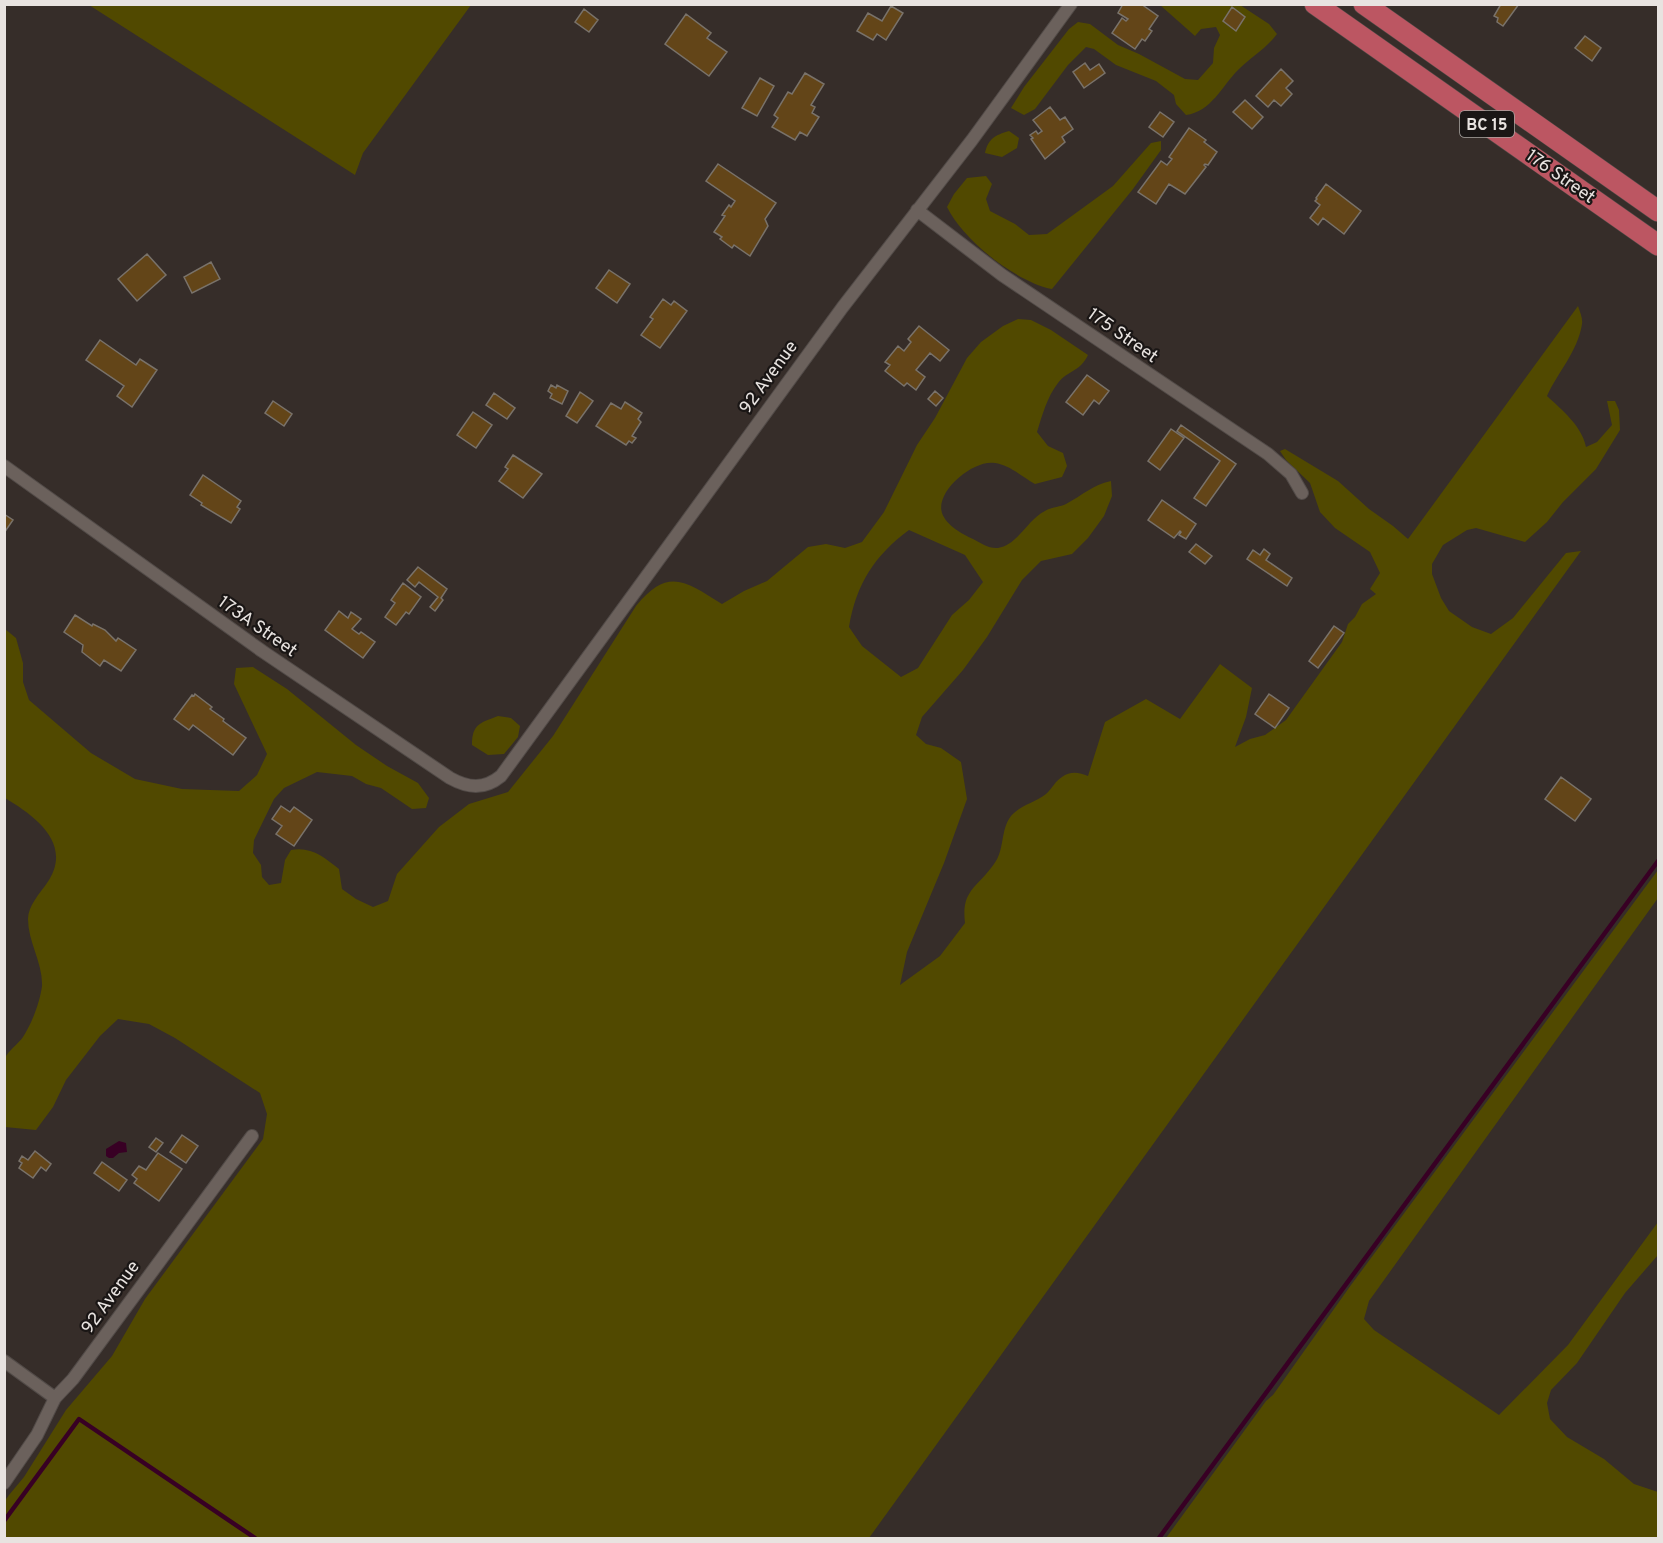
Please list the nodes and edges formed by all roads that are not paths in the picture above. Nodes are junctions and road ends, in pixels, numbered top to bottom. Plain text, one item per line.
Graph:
1 (1071, 4) edge
2 (1315, 4) edge
3 (1364, 4) edge
4 (917, 210) junction
5 (1659, 211) edge
6 (1659, 245) edge
7 (4, 466) edge
8 (1302, 493) dead end
9 (501, 776) joint
10 (252, 1136) dead end
11 (4, 1361) edge
12 (55, 1398) junction
13 (4, 1483) edge

1 - 4 street, 92 Avenue
2 - 6 highway, 176 Street / BC 15
3 - 5 highway, 176 Street / BC 15
4 - 8 street, 175 Street
4 - 9 street, 92 Avenue
7 - 9 street, 173A Street
10 - 12 street, 92 Avenue
11 - 12 street
12 - 13 street, 92 Avenue

